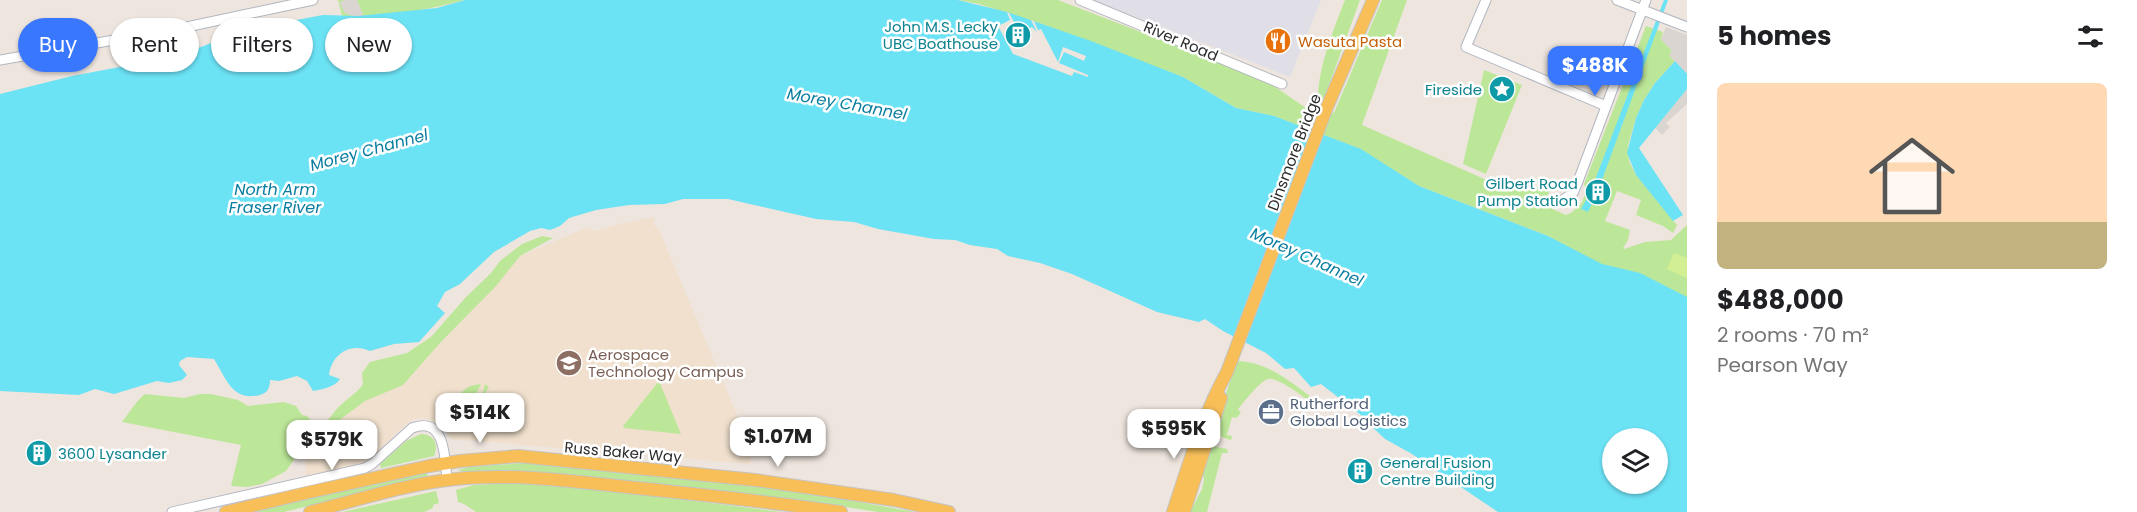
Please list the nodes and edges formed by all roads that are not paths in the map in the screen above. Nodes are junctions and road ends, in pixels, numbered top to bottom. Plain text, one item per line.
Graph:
1 (313, 0) edge
2 (1080, 0) edge
3 (1365, 0) edge
4 (1373, 0) edge
5 (1486, 0) edge
6 (1617, 0) edge
7 (1647, 8) edge
8 (1687, 27) edge
9 (0, 60) edge
10 (1337, 82) junction
11 (1282, 84) dead end
12 (1606, 106) junction
13 (1564, 199) dead end
14 (1227, 370) junction
15 (446, 463) junction
16 (447, 481) junction
17 (1179, 495) junction
18 (172, 512) edge
19 (226, 512) edge
20 (310, 512) edge
21 (841, 512) edge
22 (949, 512) edge
23 (1166, 512) edge
24 (1173, 512) edge
25 (1184, 512) edge

1 - 9 street
2 - 11 street, River Road
3 - 10 main road
4 - 10 main road
5 - 12 street
6 - 7 street
7 - 8 street
7 - 12 street
10 - 14 main road, Dinsmore Bridge
12 - 13 street
14 - 17 main road
14 - 25 main road
15 - 16 street
15 - 18 street
15 - 19 main road, Russ Baker Way
15 - 22 main road, Russ Baker Way
16 - 20 main road
16 - 21 main road
17 - 23 main road
17 - 24 main road

